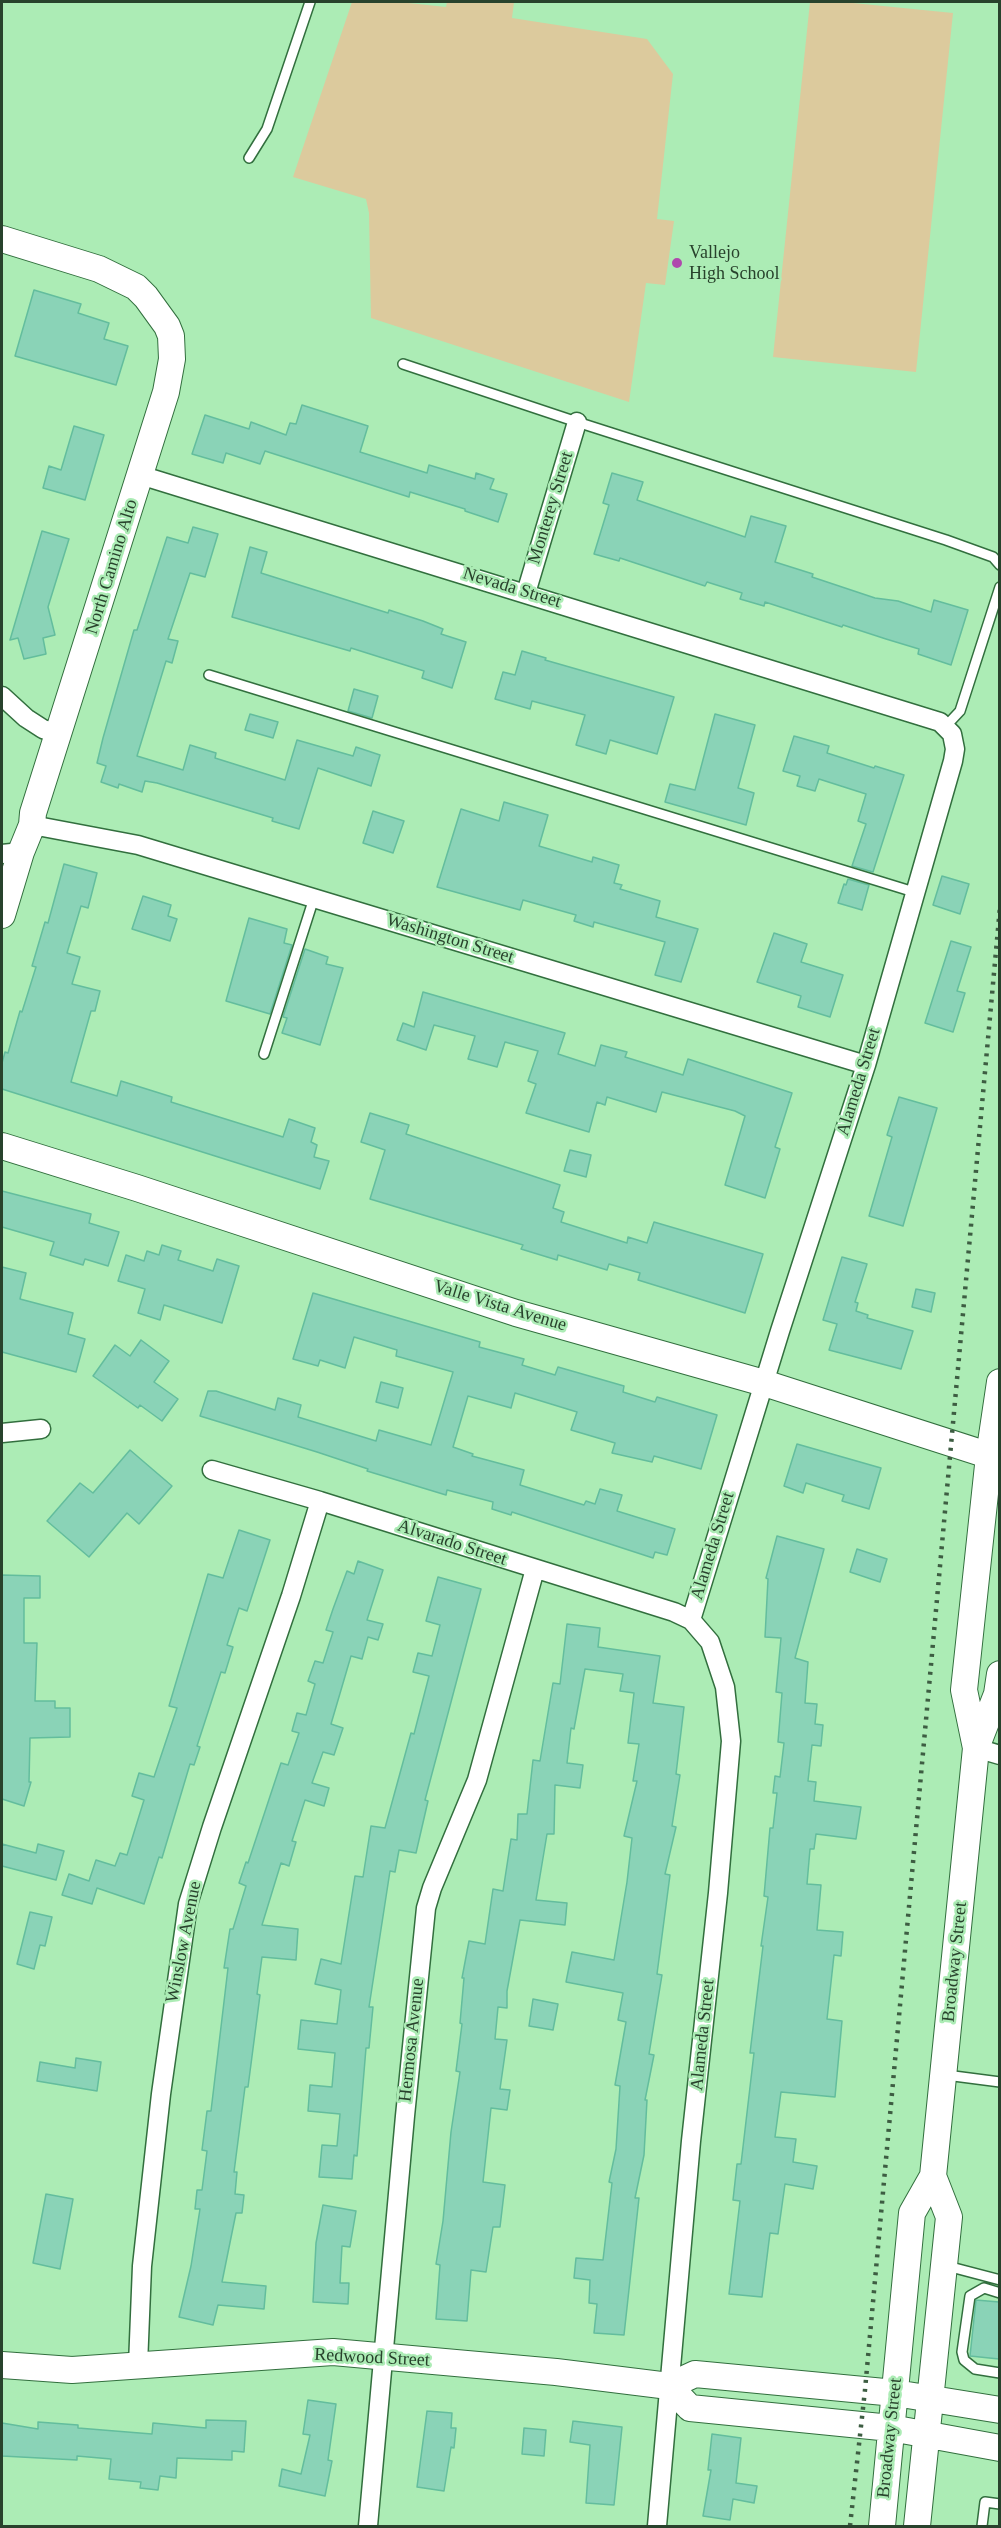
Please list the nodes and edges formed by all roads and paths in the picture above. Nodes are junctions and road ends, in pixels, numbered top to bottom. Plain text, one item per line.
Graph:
1 (310, 2) edge
2 (249, 158) dead end
3 (2, 239) edge
4 (403, 364) dead end
5 (577, 423) junction
6 (140, 475) junction
7 (999, 565) edge
8 (999, 587) edge
9 (526, 592) junction
10 (209, 675) dead end
11 (2, 696) edge
12 (945, 727) junction
13 (60, 735) junction
14 (32, 825) junction
15 (11, 853) edge
16 (914, 892) junction
17 (314, 898) junction
18 (2, 915) edge
19 (264, 1054) dead end
20 (866, 1065) junction
21 (2, 1146) edge
22 (999, 1382) edge
23 (764, 1383) junction
24 (40, 1429) dead end
25 (2, 1433) edge
26 (994, 1457) edge
27 (212, 1470) dead end
28 (320, 1501) junction
29 (535, 1569) junction
30 (691, 1620) junction
31 (999, 1674) edge
32 (988, 1751) edge
33 (943, 2074) junction
34 (999, 2082) edge
35 (933, 2176) junction
36 (944, 2265) junction
37 (999, 2280) edge
38 (999, 2293) edge
39 (384, 2357) junction
40 (2, 2365) edge
41 (138, 2365) junction
42 (999, 2373) edge
43 (669, 2386) junction
44 (894, 2393) junction
45 (931, 2397) junction
46 (999, 2410) edge
47 (891, 2428) junction
48 (927, 2434) junction
49 (999, 2448) edge
50 (999, 2504) edge
51 (368, 2526) edge
52 (657, 2526) edge
53 (882, 2526) edge
54 (916, 2526) edge
55 (982, 2526) edge

1 - 2 lane
3 - 6 main road, North Camino Alto
4 - 5 lane
5 - 7 lane
5 - 9 street, Monterey Street
6 - 9 street, Nevada Street
6 - 13 main road, North Camino Alto
8 - 12 lane
9 - 12 street, Nevada Street
10 - 16 lane
11 - 13 street
12 - 16 street, Alameda Street
13 - 14 main road, North Camino Alto
14 - 15 main road, North Camino Alto
14 - 17 street, Washington Street
15 - 18 main road, North Camino Alto
16 - 20 street, Alameda Street
17 - 19 lane
17 - 20 street, Washington Street
20 - 23 street, Alameda Street
21 - 23 main road, Valle Vista Avenue
22 - 26 main road, Broadway Street
23 - 26 main road, Valle Vista Avenue
23 - 30 street, Alameda Street
24 - 25 street
26 - 32 main road, Broadway Street
27 - 28 street, Alvarado Street
28 - 29 street, Alvarado Street
28 - 41 street, Winslow Avenue
29 - 30 street, Alvarado Street
29 - 39 street, Hermosa Avenue
30 - 43 street, Alameda Street
31 - 32 main road, Broadway Street
32 - 33 main road, Broadway Street
33 - 34 lane
33 - 35 main road, Broadway Street
35 - 36 main road, Broadway Street
35 - 44 main road, Broadway Street
36 - 37 lane
36 - 45 main road, Broadway Street
38 - 42 lane
39 - 41 main road, Redwood Street
39 - 43 main road, Redwood Street
39 - 51 street, Hermosa Avenue
40 - 41 main road, Redwood Street
43 - 44 main road
43 - 47 main road
43 - 52 street, Alameda Street
44 - 45 main road
44 - 47 main road, Broadway Street
45 - 46 main road
45 - 48 main road, Broadway Street
47 - 48 main road
47 - 53 main road, Broadway Street
48 - 49 main road
48 - 54 main road, Broadway Street
50 - 55 lane

